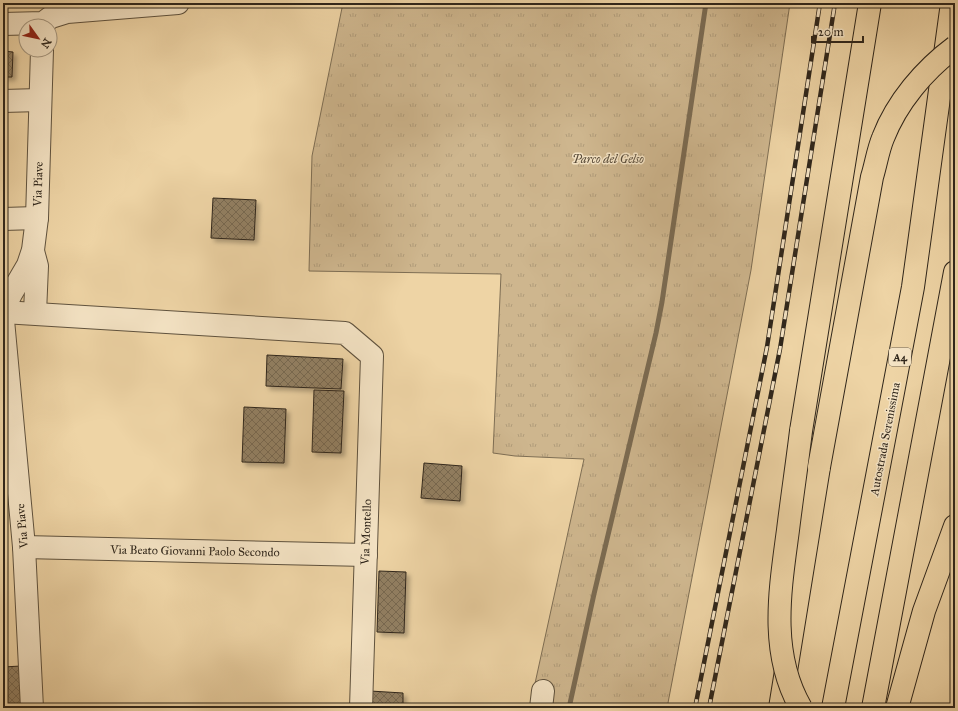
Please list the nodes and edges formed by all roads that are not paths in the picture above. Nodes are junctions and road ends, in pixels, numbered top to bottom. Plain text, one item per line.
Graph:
1 (178, 3) edge
2 (870, 3) edge
3 (952, 3) edge
4 (50, 18) edge
5 (3, 24) edge
6 (18, 24) edge
7 (955, 48) edge
8 (42, 58) edge
9 (40, 100) junction
10 (3, 101) edge
11 (37, 218) junction
12 (3, 219) edge
13 (33, 250) junction
14 (955, 272) edge
15 (3, 311) edge
16 (35, 313) junction
17 (3, 320) edge
18 (4, 354) edge
19 (955, 526) edge
20 (24, 547) junction
21 (366, 556) junction
22 (32, 708) edge
23 (360, 708) edge
24 (780, 708) edge
25 (801, 708) edge
26 (833, 708) edge
27 (873, 708) edge
28 (897, 708) edge

1 - 4 street
2 - 25 highway, bridge
3 - 26 highway, Autostrada Serenissima / A4
5 - 6 street
7 - 24 highway, bridge
8 - 9 street, Via Piave
9 - 10 street
9 - 11 street, Via Piave
11 - 12 street
11 - 13 street, Via Piave
13 - 15 street, Via Piave
13 - 16 street
14 - 27 highway
15 - 16 street
16 - 21 street, Via Montello
17 - 18 street, Via Piave
18 - 20 street, Via Piave
19 - 28 highway
20 - 21 street, Via Beato Giovanni Paolo Secondo
20 - 22 street, Via Piave
21 - 23 street, Via Montello

